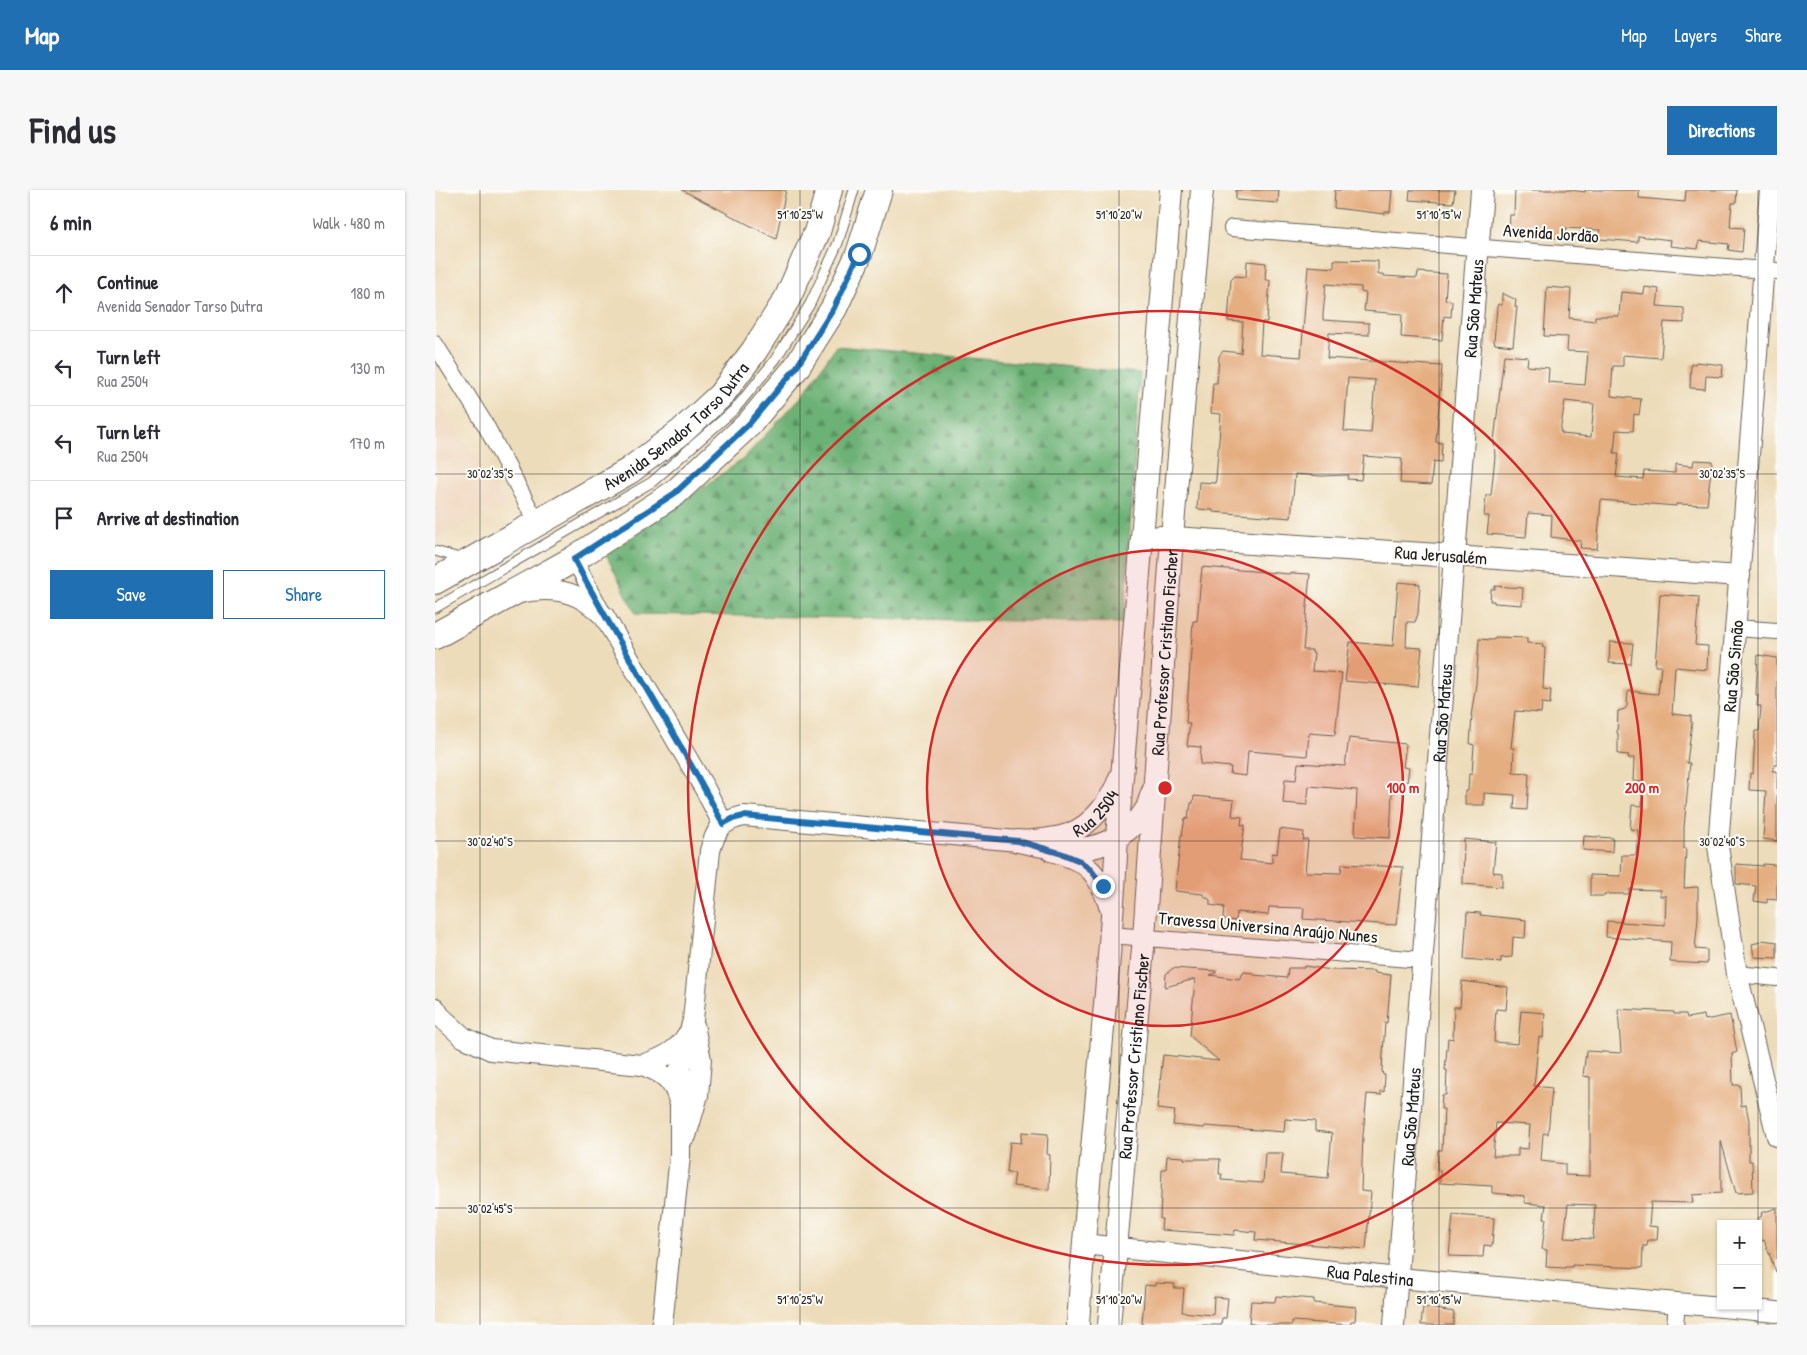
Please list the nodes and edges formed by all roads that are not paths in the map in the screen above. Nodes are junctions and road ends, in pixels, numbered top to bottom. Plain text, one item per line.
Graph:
1 (829, 190) edge
2 (854, 190) edge
3 (879, 190) edge
4 (1171, 190) edge
5 (1202, 190) edge
6 (1482, 190) edge
7 (1770, 190) edge
8 (1232, 228) dead end
9 (1477, 248) junction
10 (1771, 270) edge
11 (435, 344) edge
12 (537, 522) junction
13 (1141, 536) junction
14 (1172, 537) junction
15 (435, 551) edge
16 (1454, 556) junction
17 (574, 559) junction
18 (471, 561) junction
19 (1740, 576) junction
20 (435, 581) edge
21 (509, 595) junction
22 (435, 608) edge
23 (604, 616) junction
24 (1736, 628) junction
25 (1777, 631) edge
26 (435, 636) edge
27 (1123, 766) junction
28 (1155, 785) junction
29 (723, 824) junction
30 (1117, 837) junction
31 (1018, 841) junction
32 (1112, 912) junction
33 (1110, 935) junction
34 (1144, 937) junction
35 (1422, 960) junction
36 (1737, 974) junction
37 (1777, 978) edge
38 (435, 1008) edge
39 (693, 1020) junction
40 (642, 1065) junction
41 (680, 1106) junction
42 (1777, 1136) edge
43 (680, 1156) junction
44 (1083, 1244) junction
45 (1115, 1247) junction
46 (1398, 1278) junction
47 (1677, 1304) junction
48 (1777, 1312) edge
49 (662, 1325) edge
50 (1078, 1325) edge
51 (1109, 1325) edge
52 (1393, 1325) edge
53 (1675, 1325) edge

1 - 12 main road, Avenida Senador Tarso Dutra
2 - 22 lane
3 - 17 main road
4 - 13 main road, Rua Professor Cristiano Fischer
5 - 14 main road, Rua Professor Cristiano Fischer
6 - 9 main road, Rua São Mateus
7 - 10 street, Rua São Simão
8 - 9 street, Avenida Jordão
9 - 10 street, Avenida Jordão
9 - 16 main road, Rua São Mateus
10 - 19 street, Rua São Simão
11 - 12 street
12 - 18 main road, Avenida Senador Tarso Dutra
13 - 14 main road, Rua Jerusalém
13 - 27 main road, Rua Professor Cristiano Fischer
14 - 16 main road, Rua Jerusalém
14 - 28 main road, Rua Professor Cristiano Fischer
15 - 18 lane
16 - 19 street, Rua Jerusalém
16 - 35 street, Rua São Mateus
17 - 21 main road
17 - 23 street
18 - 20 main road, Avenida Senador Tarso Dutra
19 - 24 street, Rua São Simão
21 - 23 street
21 - 26 main road
23 - 29 street
24 - 25 street
24 - 36 street, Rua São Simão
27 - 30 main road, Rua Professor Cristiano Fischer
27 - 31 street, Rua 2504
28 - 30 main road
28 - 34 main road, Rua Professor Cristiano Fischer
29 - 31 street, Rua 2504
29 - 39 street
30 - 31 main road
30 - 32 main road, Rua Professor Cristiano Fischer
31 - 32 street, Rua 2504
32 - 33 main road, Rua Professor Cristiano Fischer
33 - 34 street, Travessa Universina Araújo Nunes
33 - 44 main road, Rua Professor Cristiano Fischer
34 - 35 street, Travessa Universina Araújo Nunes
34 - 45 main road, Rua Professor Cristiano Fischer
35 - 46 street, Rua São Mateus
36 - 37 street
36 - 42 street, Rua São Simão
38 - 40 street
39 - 40 street
39 - 41 street
39 - 43 street
40 - 41 street
41 - 43 street
43 - 49 street
44 - 45 street, Rua Palestina
44 - 50 main road, Rua Professor Cristiano Fischer
45 - 46 street, Rua Palestina
45 - 51 main road, Rua Professor Cristiano Fischer
46 - 47 street, Rua Palestina
46 - 52 street, Rua São Mateus
47 - 48 street, Rua Palestina
47 - 53 street

